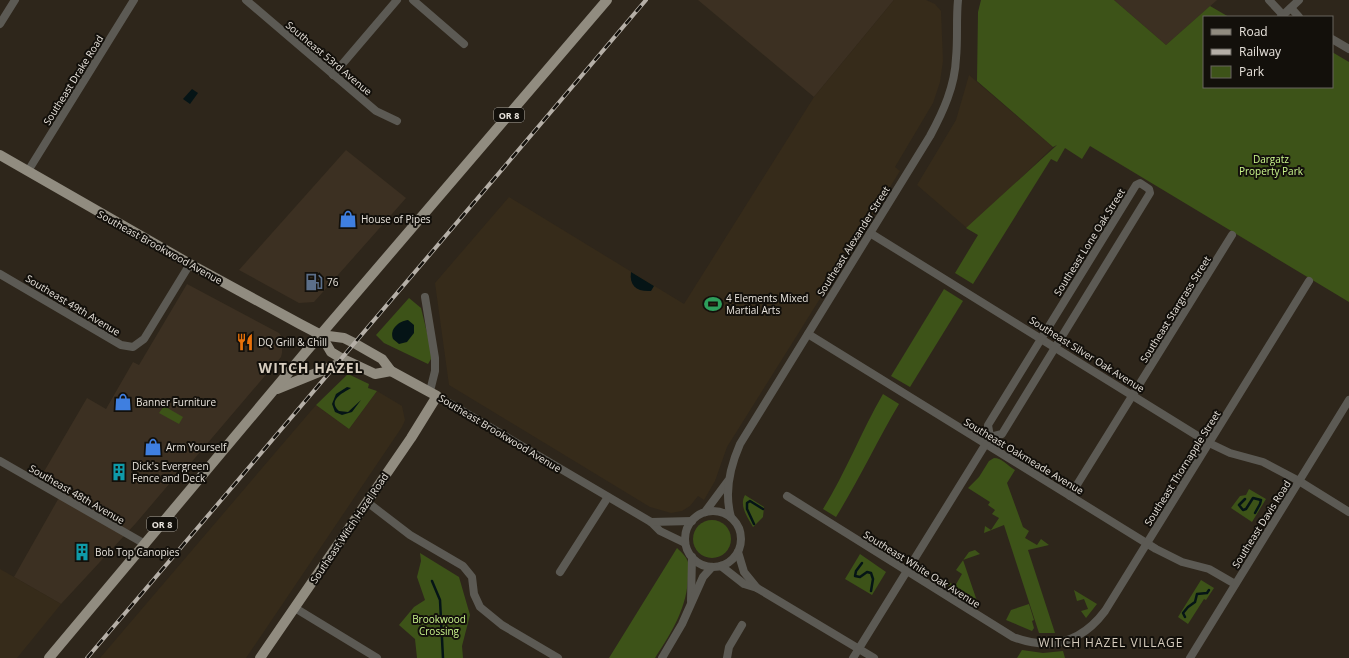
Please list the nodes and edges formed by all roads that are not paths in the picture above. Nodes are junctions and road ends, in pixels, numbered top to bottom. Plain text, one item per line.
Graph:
1 (15, 0) edge
2 (134, 0) edge
3 (397, 0) edge
4 (413, 0) edge
5 (607, 0) edge
6 (958, 0) edge
7 (1269, 0) edge
8 (1299, 0) edge
9 (251, 2) edge
10 (1291, 8) junction
11 (1282, 16) edge
12 (1298, 16) edge
13 (0, 24) edge
14 (1333, 40) edge
15 (464, 44) dead end
16 (1349, 49) edge
17 (333, 75) junction
18 (397, 121) dead end
19 (0, 155) edge
20 (28, 172) junction
21 (870, 232) junction
22 (1232, 235) dead end
23 (190, 264) junction
24 (0, 274) edge
25 (1309, 281) dead end
26 (425, 297) dead end
27 (808, 334) junction
28 (321, 335) junction
29 (1042, 338) junction
30 (1056, 346) junction
31 (358, 366) junction
32 (391, 371) junction
33 (275, 390) junction
34 (433, 393) junction
35 (1133, 395) junction
36 (1349, 400) edge
37 (988, 440) junction
38 (1209, 443) junction
39 (0, 461) edge
40 (728, 480) junction
41 (1299, 481) junction
42 (787, 496) dead end
43 (1070, 496) junction
44 (608, 497) junction
45 (367, 502) junction
46 (705, 512) junction
47 (1349, 512) edge
48 (731, 517) junction
49 (692, 521) junction
50 (651, 522) junction
51 (685, 543) junction
52 (1147, 543) junction
53 (145, 544) junction
54 (738, 552) junction
55 (692, 557) junction
56 (721, 566) junction
57 (712, 567) junction
58 (906, 571) junction
59 (560, 572) dead end
60 (1235, 584) junction
61 (757, 588) junction
62 (691, 602) junction
63 (294, 608) junction
64 (742, 625) dead end
65 (1053, 644) joint
66 (859, 648) junction
67 (553, 657) edge
68 (49, 658) edge
69 (260, 658) edge
70 (377, 658) edge
71 (662, 658) edge
72 (727, 658) edge
73 (853, 658) edge
74 (874, 658) edge
75 (1190, 658) edge

1 - 13 street
2 - 20 street, Southeast Drake Road
3 - 17 street
4 - 15 street
5 - 28 main road, OR 8
6 - 21 street, Southeast Alexander Street
7 - 11 street
8 - 10 street
9 - 17 street, Southeast 53rd Avenue
10 - 11 street
10 - 12 street
14 - 16 street
17 - 18 street, Southeast 53rd Avenue
19 - 20 main road, Southeast Brookwood Avenue
20 - 23 main road, Southeast Brookwood Avenue
21 - 27 street, Southeast Alexander Street
21 - 29 street, Southeast Silver Oak Avenue
22 - 35 street, Southeast Stargrass Street
23 - 24 street, Southeast 49th Avenue
23 - 28 main road, Southeast Brookwood Avenue
25 - 38 street, Southeast Thornapple Street
26 - 34 street, Southeast Witch Hazel Road
27 - 37 street, Southeast Oakmeade Avenue
27 - 40 street, Southeast Alexander Street
28 - 31 main road
28 - 32 main road, Southeast Brookwood Avenue
28 - 33 main road, OR 8
29 - 30 street, Southeast Silver Oak Avenue
29 - 30 street, Southeast Lone Oak Street
29 - 37 street, Southeast Lone Oak Street
30 - 35 street, Southeast Silver Oak Avenue
30 - 37 street, Southeast Lone Oak Street
31 - 32 main road
31 - 33 main road
32 - 34 main road, Southeast Brookwood Avenue
33 - 53 main road, OR 8
34 - 44 street, Southeast Brookwood Avenue
34 - 45 main road, Southeast Witch Hazel Road
35 - 38 street, Southeast Silver Oak Avenue
35 - 43 street, Southeast Stargrass Street
36 - 41 street, Southeast Davis Road
37 - 43 street, Southeast Oakmeade Avenue
37 - 58 street, Southeast Lone Oak Street
38 - 41 street, Southeast Silver Oak Avenue
38 - 52 street, Southeast Thornapple Street
39 - 53 street, Southeast 48th Avenue
40 - 46 street, Southeast Alexander Street
40 - 48 street, Southeast Alexander Street
41 - 47 street, Southeast Silver Oak Avenue
41 - 60 street, Southeast Davis Road
42 - 58 street, Southeast White Oak Avenue
43 - 52 street, Southeast Oakmeade Avenue
44 - 50 street, Southeast Brookwood Avenue
44 - 59 street
45 - 63 main road, Southeast Witch Hazel Road
45 - 67 street
46 - 48 street
46 - 49 street
48 - 54 street
49 - 50 street
49 - 51 street
50 - 51 street, Southeast Brookwood Avenue
51 - 55 street
52 - 60 street, Southeast Oakmeade Avenue
52 - 65 street, Southeast Thornapple Street
53 - 68 main road, OR 8
54 - 56 street
54 - 61 street
55 - 57 street
55 - 62 street
56 - 57 street
56 - 61 street
57 - 62 street
58 - 65 street, Southeast White Oak Avenue
58 - 66 street, Southeast Lone Oak Street
60 - 75 street, Southeast Davis Road
61 - 66 street
62 - 71 street
63 - 69 main road, Southeast Witch Hazel Road
63 - 70 street
64 - 72 street
66 - 73 street, Southeast Lone Oak Street
66 - 74 street

